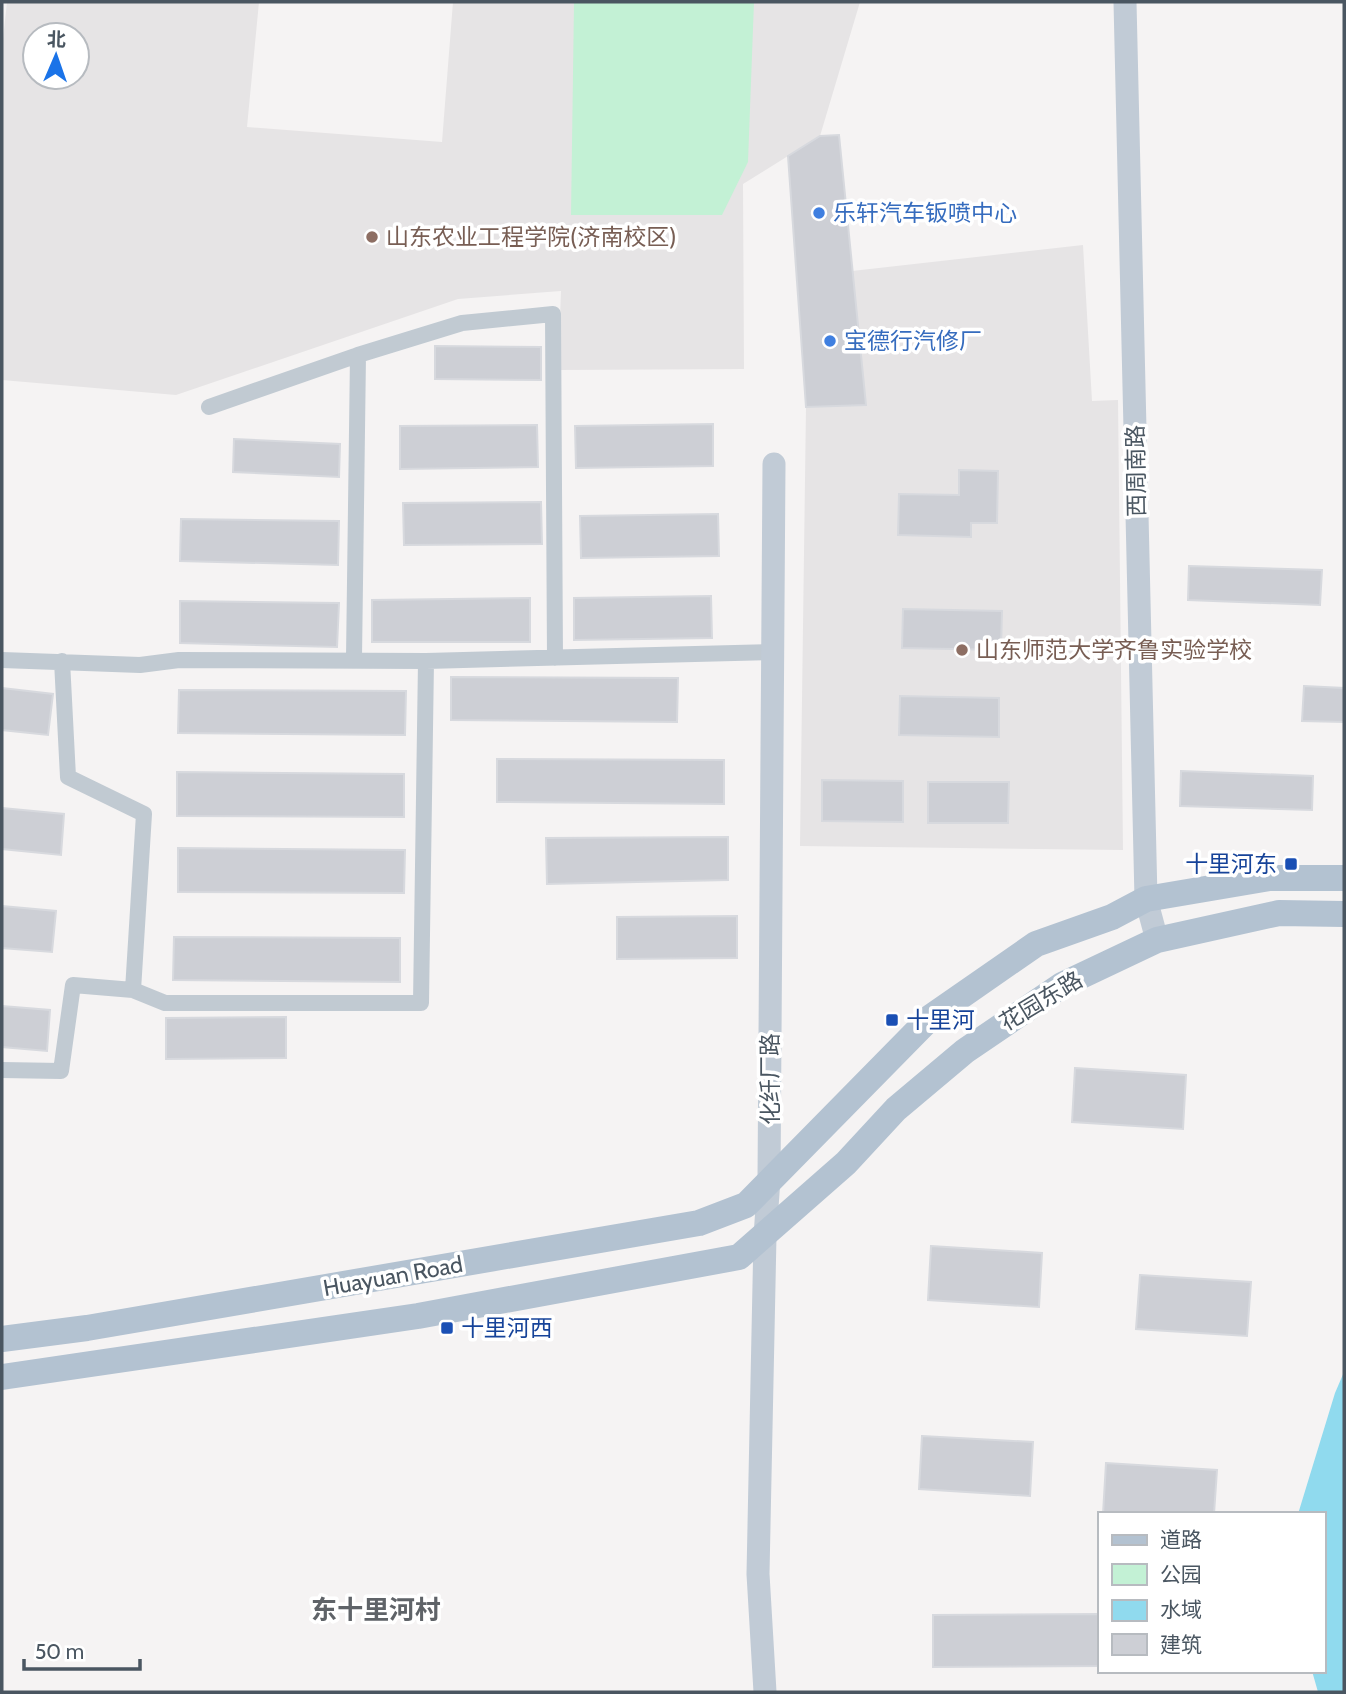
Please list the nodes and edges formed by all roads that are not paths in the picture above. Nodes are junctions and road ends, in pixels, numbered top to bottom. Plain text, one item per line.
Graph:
1 (1125, 2) edge
2 (358, 355) junction
3 (209, 407) dead end
4 (774, 464) dead end
5 (770, 652) junction
6 (354, 658) junction
7 (555, 658) junction
8 (2, 660) edge
9 (62, 661) junction
10 (426, 661) junction
11 (1344, 878) edge
12 (1146, 900) junction
13 (1344, 914) edge
14 (1157, 940) junction
15 (133, 990) junction
16 (2, 1070) edge
17 (769, 1179) junction
18 (765, 1236) junction
19 (2, 1339) edge
20 (2, 1377) edge
21 (765, 1692) edge

1 - 12 main road, 西周南路
2 - 3 street
2 - 6 street
2 - 7 street
4 - 5 main road, 化纤厂路
5 - 7 street
5 - 17 main road, 化纤厂路
6 - 9 street
6 - 10 street
7 - 10 street
8 - 9 street
9 - 15 street
10 - 15 street
11 - 12 main road, 花园东路
12 - 14 main road, 西周南路
12 - 17 main road, 花园东路
13 - 14 main road, 花园东路
14 - 18 main road, 花园东路
15 - 16 street
17 - 18 main road, 化纤厂路
17 - 19 main road, Huayuan Road
18 - 20 main road, Huayuan Road
18 - 21 main road, 化纤厂路

